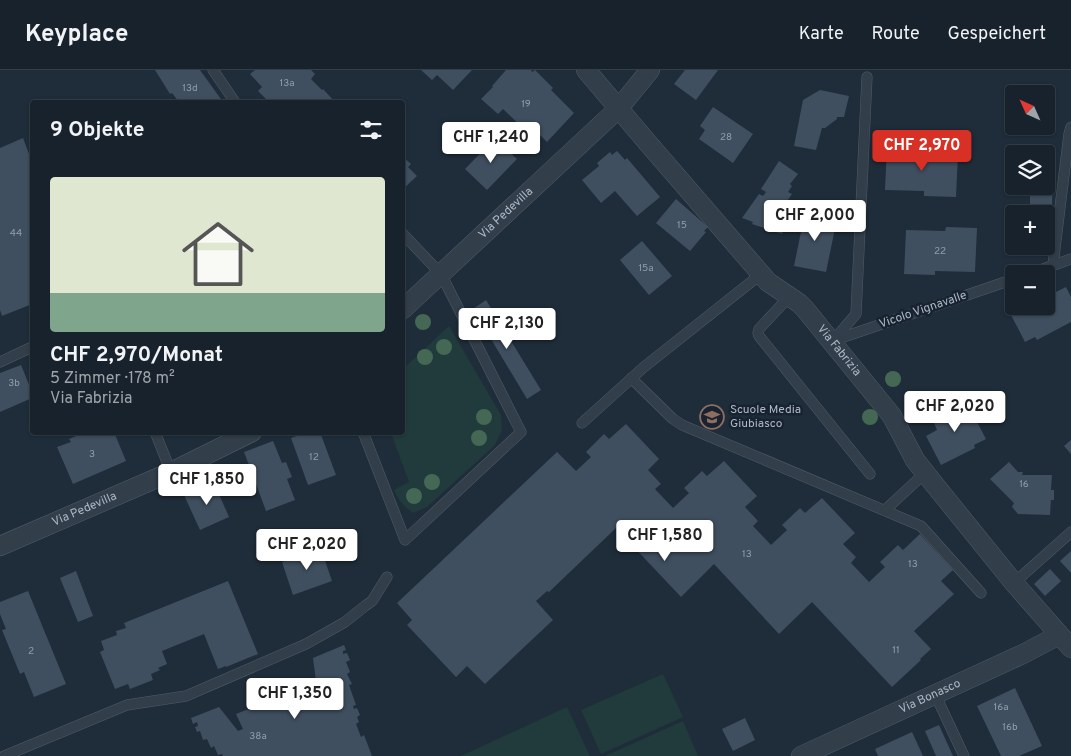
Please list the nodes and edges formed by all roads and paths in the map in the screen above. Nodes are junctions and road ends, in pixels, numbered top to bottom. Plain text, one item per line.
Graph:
1 (213, 70) edge
2 (586, 70) edge
3 (650, 70) edge
4 (867, 77) dead end
5 (234, 100) edge
6 (619, 108) junction
7 (1070, 131) edge
8 (405, 236) edge
9 (1071, 259) edge
10 (1053, 265) joint
11 (441, 274) junction
12 (761, 274) junction
13 (1005, 282) edge
14 (789, 297) junction
15 (405, 307) edge
16 (832, 342) junction
17 (30, 348) edge
18 (0, 362) edge
19 (631, 378) junction
20 (582, 422) dead end
21 (156, 435) edge
22 (246, 435) edge
23 (364, 435) edge
24 (171, 472) junction
25 (925, 473) junction
26 (870, 474) dead end
27 (885, 510) junction
28 (1071, 532) edge
29 (0, 546) edge
30 (387, 577) dead end
31 (1014, 583) junction
32 (981, 593) dead end
33 (1065, 641) edge
34 (935, 694) junction
35 (4, 756) edge
36 (801, 756) edge
37 (964, 756) edge

1 - 5 lane
2 - 6 street, Via Fabrizia
3 - 6 street, Via Pedevilla
4 - 16 lane
6 - 11 street, Via Pedevilla
6 - 12 street, Via Fabrizia
7 - 10 lane
8 - 11 lane
9 - 10 lane
11 - 15 street, Via Pedevilla
11 - 23 lane
12 - 14 street, Via Fabrizia
12 - 19 lane
13 - 16 lane, Vicolo Vignavalle
14 - 16 street, Via Fabrizia
14 - 26 lane
16 - 25 street, Via Fabrizia
17 - 18 lane
19 - 20 lane
19 - 27 lane
21 - 24 lane
22 - 24 street, Via Pedevilla
24 - 29 street, Via Pedevilla
25 - 27 lane
25 - 31 street, Via Fabrizia
27 - 32 lane
28 - 31 lane
30 - 35 lane
31 - 33 street, Via Fabrizia
33 - 34 street, Via Bonasco
34 - 36 street, Via Bonasco
34 - 37 lane

